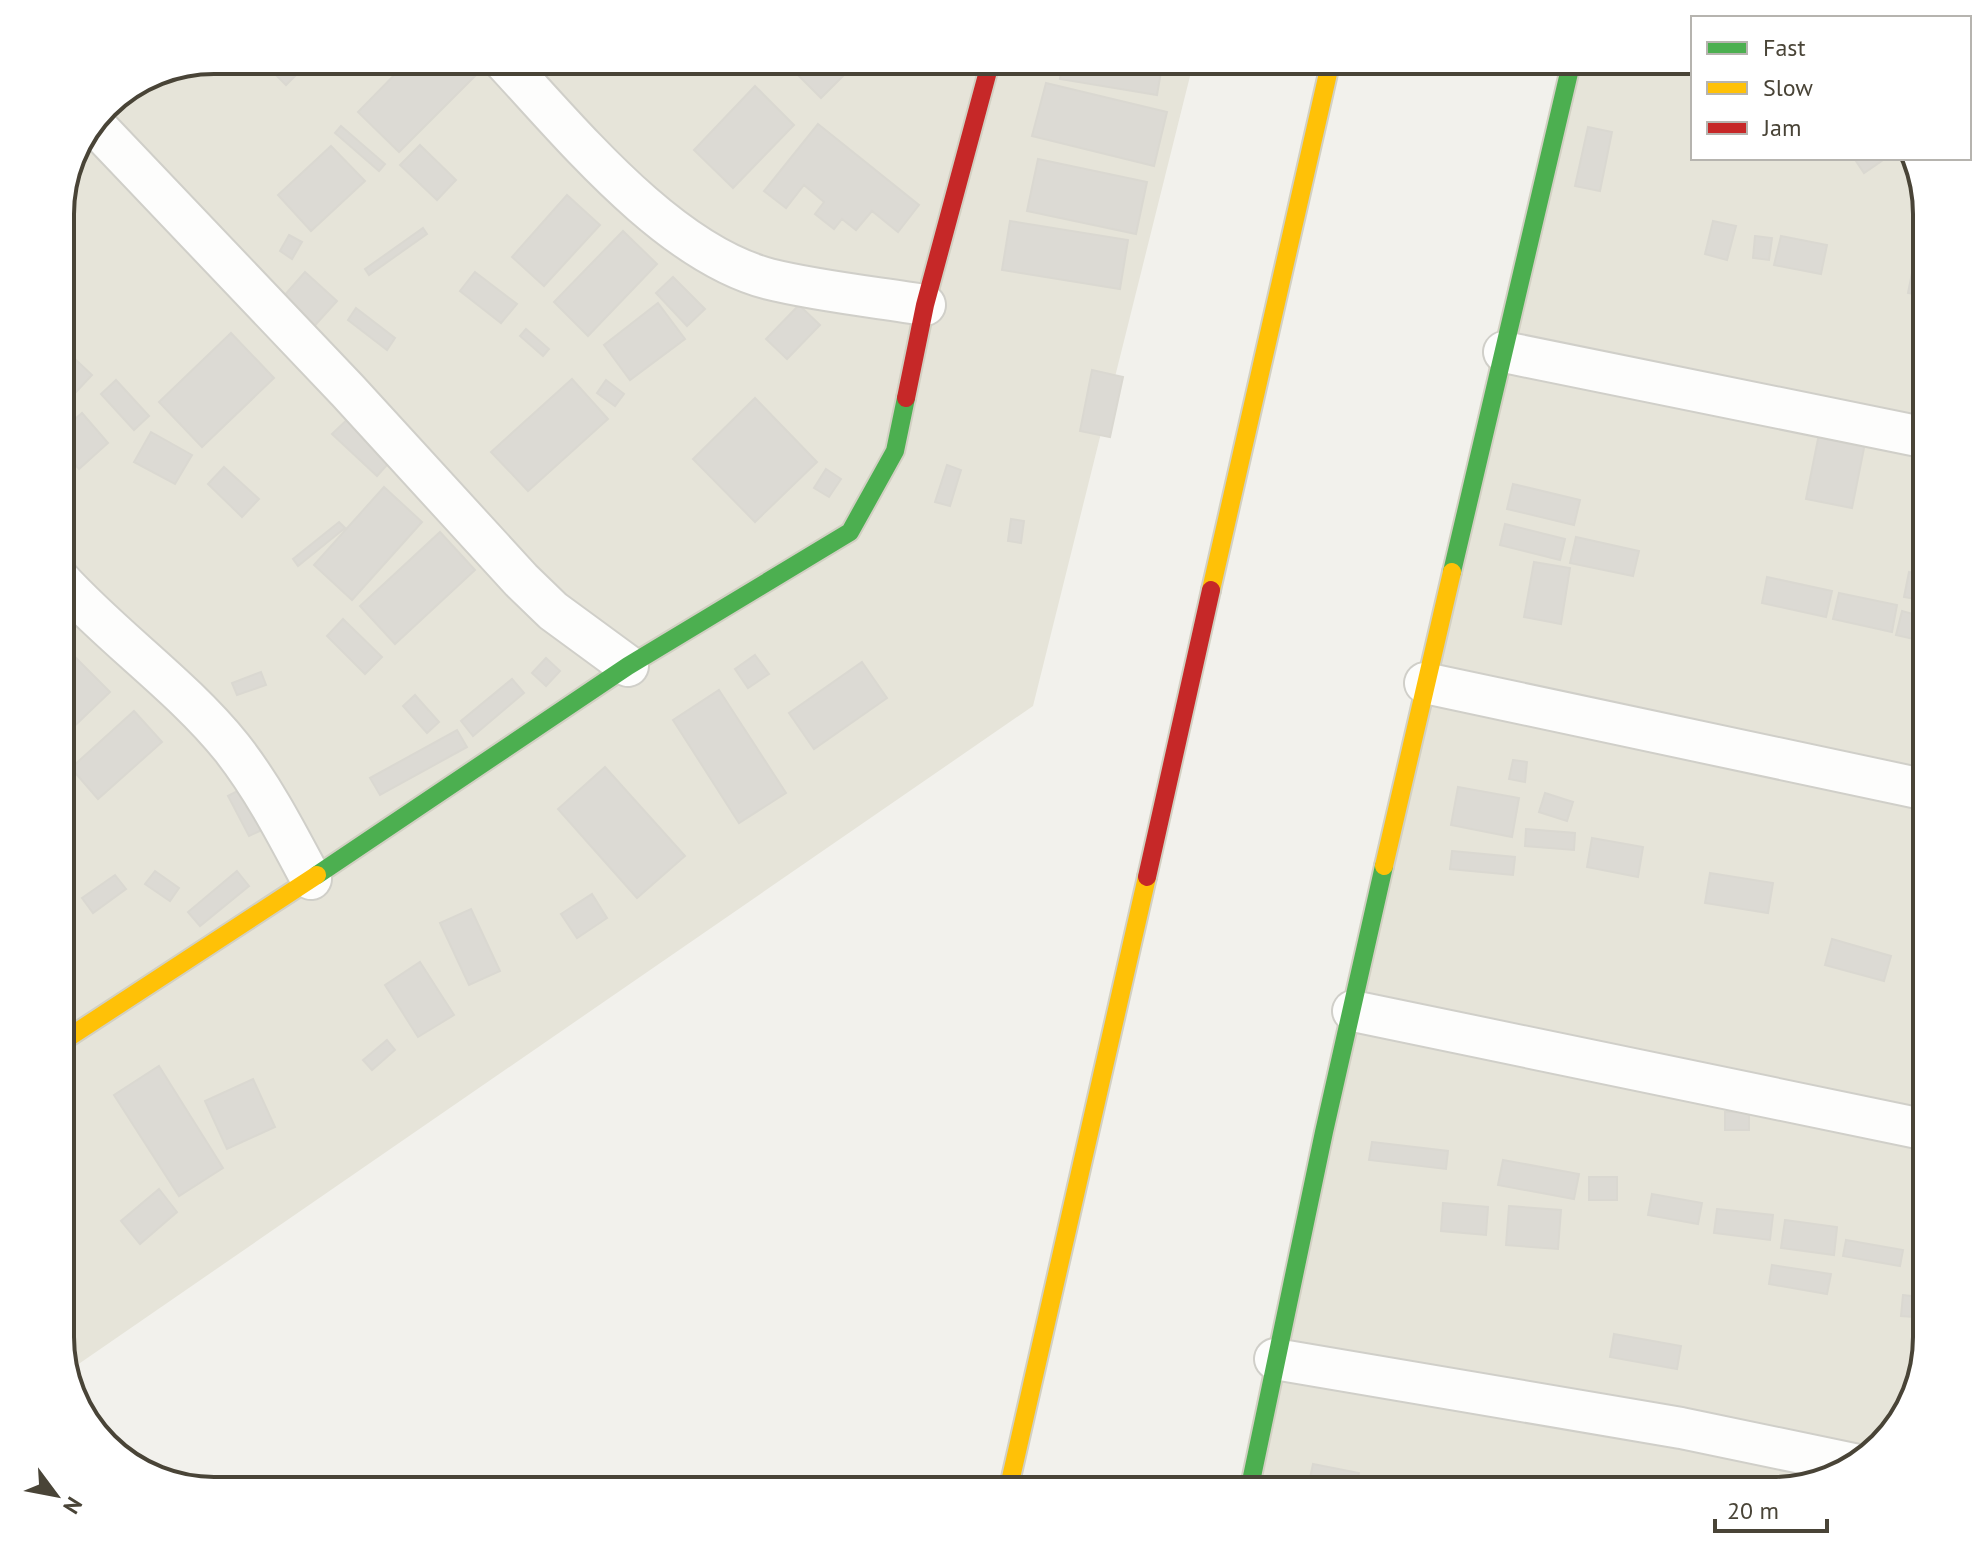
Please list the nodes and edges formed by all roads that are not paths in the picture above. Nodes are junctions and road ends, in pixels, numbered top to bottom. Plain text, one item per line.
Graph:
1 (517, 74) edge
2 (987, 74) edge
3 (1328, 74) edge
4 (1569, 74) edge
5 (99, 136) edge
6 (925, 305) junction
7 (1504, 352) junction
8 (1913, 435) edge
9 (74, 593) edge
10 (628, 666) junction
11 (1425, 683) junction
12 (1913, 787) edge
13 (311, 879) junction
14 (1353, 1011) junction
15 (74, 1034) edge
16 (1913, 1127) edge
17 (1275, 1359) junction
18 (1839, 1461) edge
19 (1011, 1477) edge
20 (1252, 1477) edge

1 - 6 street
2 - 6 street
3 - 19 street
4 - 7 street
5 - 10 street
6 - 10 street
7 - 8 street
7 - 11 street
9 - 13 street
10 - 13 street
11 - 12 street
11 - 14 street
13 - 15 street
14 - 16 street
14 - 17 street
17 - 18 street
17 - 20 street

